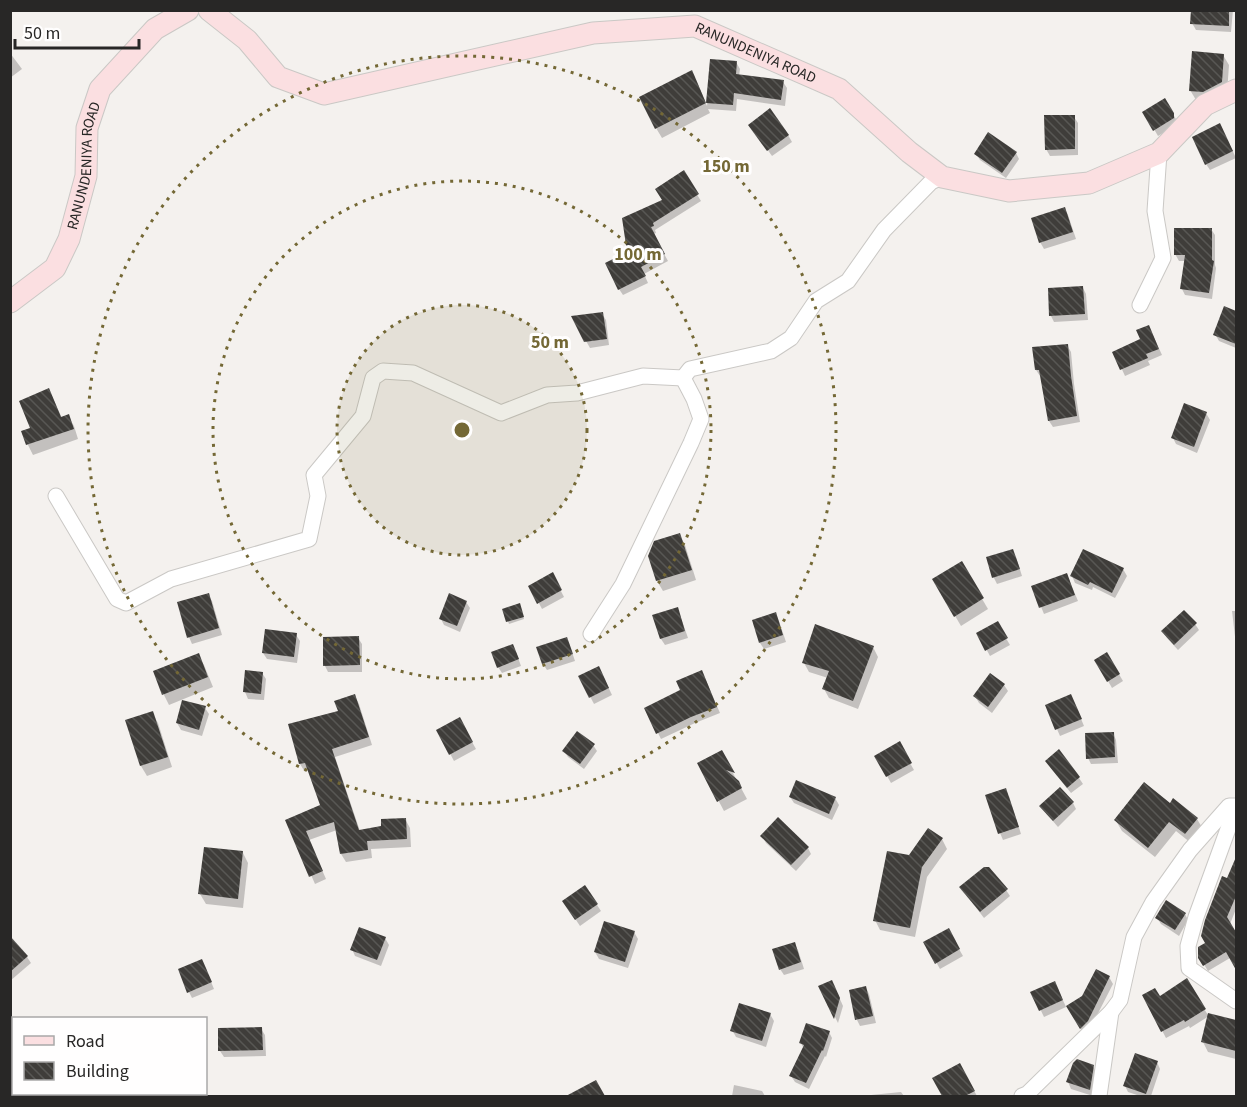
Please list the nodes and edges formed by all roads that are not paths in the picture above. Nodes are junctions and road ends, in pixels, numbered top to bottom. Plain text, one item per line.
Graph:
1 (188, 10) edge
2 (209, 10) edge
3 (1236, 90) edge
4 (1159, 153) junction
5 (942, 177) junction
6 (10, 302) edge
7 (1140, 305) dead end
8 (683, 378) junction
9 (56, 496) dead end
10 (591, 634) dead end
11 (1236, 806) edge
12 (1236, 1001) edge
13 (1111, 1012) junction
14 (1022, 1096) edge
15 (1099, 1096) edge

1 - 6 main road, RANUNDENIYA ROAD
2 - 5 main road, RANUNDENIYA ROAD
3 - 4 main road, RANUNDENIYA ROAD
4 - 5 main road, RANUNDENIYA ROAD
4 - 7 street
5 - 8 street
8 - 9 street
8 - 10 street
11 - 12 street
11 - 13 street
13 - 14 street
13 - 15 street

